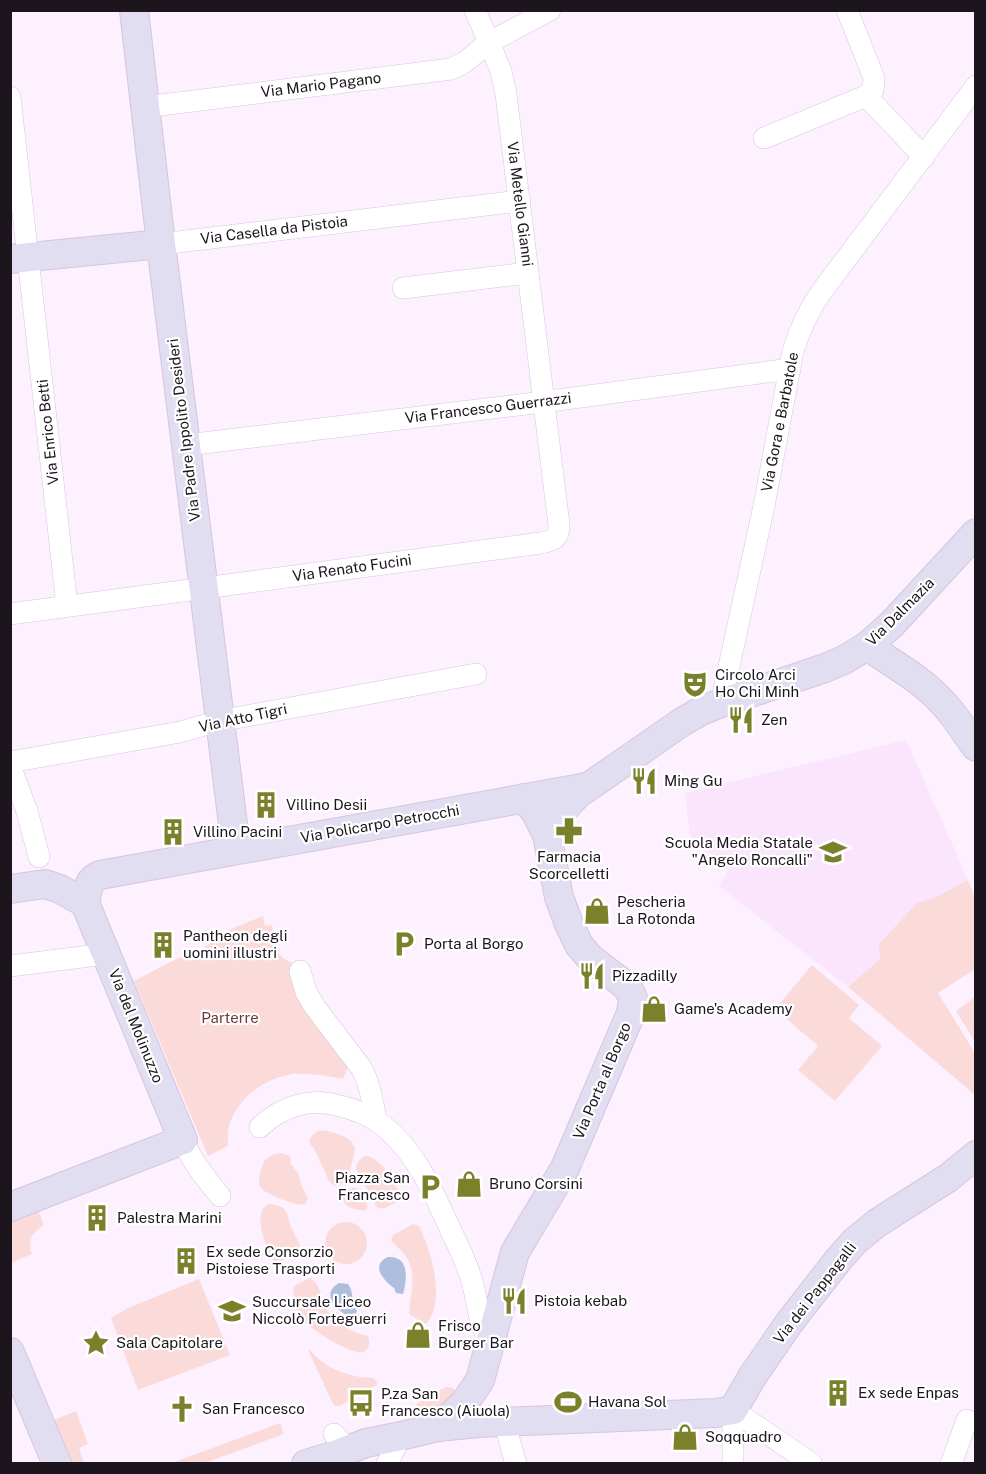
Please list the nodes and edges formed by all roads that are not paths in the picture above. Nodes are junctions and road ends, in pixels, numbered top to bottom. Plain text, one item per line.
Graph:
1 (134, 10) edge
2 (475, 10) edge
3 (550, 10) edge
4 (846, 10) edge
5 (488, 43) junction
6 (975, 86) edge
7 (866, 96) junction
8 (10, 97) edge
9 (145, 106) junction
10 (764, 138) dead end
11 (924, 157) junction
12 (520, 201) junction
13 (17, 213) edge
14 (161, 244) junction
15 (20, 258) edge
16 (528, 273) junction
17 (403, 288) dead end
18 (790, 369) junction
19 (543, 402) junction
20 (186, 445) junction
21 (975, 533) edge
22 (203, 589) junction
23 (67, 606) junction
24 (10, 614) edge
25 (867, 646) junction
26 (476, 674) dead end
27 (721, 703) junction
28 (219, 721) junction
29 (975, 747) edge
30 (10, 764) edge
31 (589, 786) junction
32 (524, 798) junction
33 (547, 835) junction
34 (236, 849) junction
35 (39, 857) dead end
36 (10, 889) edge
37 (85, 903) junction
38 (106, 954) junction
39 (10, 966) edge
40 (300, 971) dead end
41 (376, 1120) junction
42 (260, 1126) dead end
43 (185, 1144) junction
44 (975, 1155) edge
45 (975, 1166) edge
46 (948, 1178) junction
47 (220, 1196) dead end
48 (10, 1207) edge
49 (490, 1342) junction
50 (10, 1352) edge
51 (480, 1380) junction
52 (733, 1410) junction
53 (967, 1420) dead end
54 (506, 1423) junction
55 (438, 1427) junction
56 (401, 1436) junction
57 (57, 1464) edge
58 (306, 1464) edge
59 (387, 1464) edge
60 (516, 1464) edge
61 (733, 1464) edge
62 (812, 1464) edge
63 (951, 1464) edge

1 - 9 street, Via Padre Ippolito Desideri
2 - 5 street, Via Metello Gianni
3 - 5 street, Via Mario Pagano
4 - 7 street
5 - 9 street, Via Mario Pagano
5 - 12 street, Via Metello Gianni
6 - 11 street, Via Gora e Barbatole
7 - 10 street
7 - 11 street
8 - 13 street, Via Enrico Betti
9 - 14 street, Via Padre Ippolito Desideri
11 - 18 street, Via Gora e Barbatole
12 - 14 street, Via Casella da Pistoia
12 - 16 street, Via Metello Gianni
13 - 15 street, Via Enrico Betti
14 - 15 street, Via Casella da Pistoia
14 - 20 street, Via Padre Ippolito Desideri
15 - 23 street, Via Enrico Betti
16 - 17 street
16 - 19 street, Via Metello Gianni
18 - 19 street, Via Francesco Guerrazzi
18 - 27 street, Via Gora e Barbatole
19 - 20 street, Via Francesco Guerrazzi
19 - 22 street, Via Renato Fucini
20 - 22 street, Via Padre Ippolito Desideri
21 - 25 street, Via Dalmazia
22 - 23 street, Via Renato Fucini
22 - 28 street, Via Padre Ippolito Desideri
23 - 24 street, Via Renato Fucini
25 - 27 street, Via Dalmazia
25 - 29 street
26 - 28 street, Via Atto Tigri
27 - 31 street, Via Dalmazia
28 - 30 street, Via Atto Tigri
28 - 34 street, Via Padre Ippolito Desideri
30 - 35 street
31 - 32 street, Via Dalmazia
31 - 33 street, Via Dalmazia
32 - 33 street, Via Porta al Borgo
32 - 34 street, Via Policarpo Petrocchi
33 - 49 street, Via Porta al Borgo
34 - 37 street, Via Policarpo Petrocchi
36 - 37 street
37 - 38 street, Via del Molinuzzo
38 - 39 street
38 - 43 street, Via del Molinuzzo
40 - 41 street
41 - 42 street
41 - 49 street
43 - 47 street
43 - 48 street
44 - 46 street
45 - 46 street
46 - 52 street, Via dei Pappagalli
49 - 51 street, Via Porta al Borgo
50 - 57 street
51 - 54 street
51 - 55 street, Via Porta al Borgo
52 - 54 street
52 - 61 street
52 - 62 street
53 - 63 street
54 - 55 street
54 - 60 street
55 - 56 street
56 - 58 street
56 - 59 street

